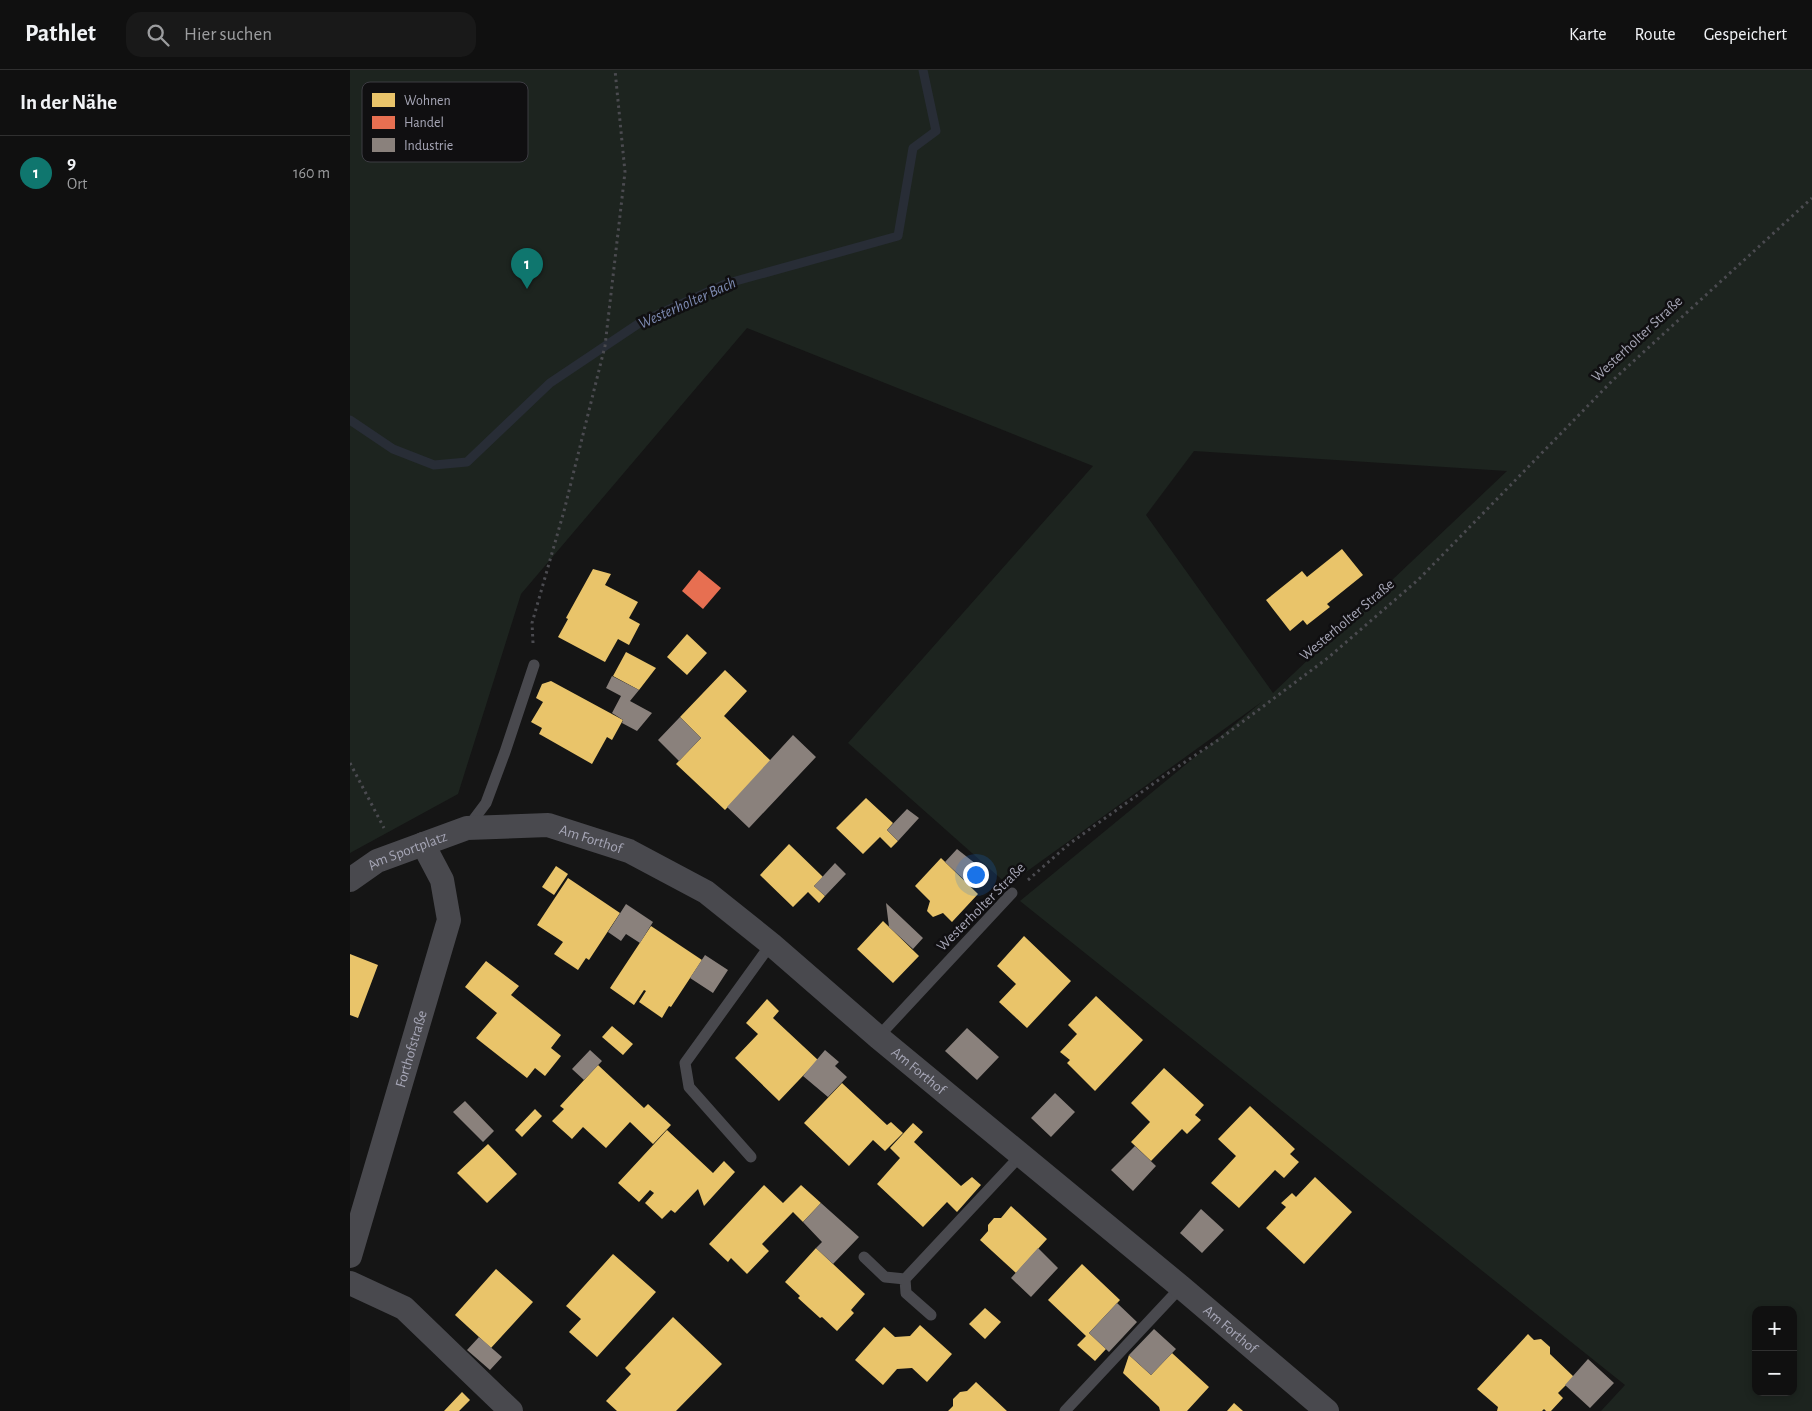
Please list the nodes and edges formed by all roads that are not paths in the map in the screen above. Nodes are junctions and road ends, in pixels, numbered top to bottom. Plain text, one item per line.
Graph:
1 (534, 665) dead end
2 (467, 828) junction
3 (423, 844) junction
4 (350, 880) edge
5 (1012, 893) road end
6 (771, 944) junction
7 (878, 1037) junction
8 (1021, 1155) junction
9 (751, 1157) dead end
10 (350, 1256) edge
11 (864, 1257) dead end
12 (905, 1279) junction
13 (350, 1284) edge
14 (1181, 1286) junction
15 (931, 1315) dead end
16 (511, 1411) edge
17 (1065, 1411) edge
18 (1326, 1411) edge

1 - 2 lane
2 - 3 street, Am Sportplatz
2 - 6 street, Am Forthof
3 - 4 street, Am Sportplatz
3 - 10 street, Forthofstraße
5 - 7 lane, Westerholter Straße
6 - 7 street, Am Forthof
6 - 9 lane
7 - 8 street, Am Forthof
8 - 12 lane
8 - 14 street, Am Forthof
11 - 12 lane
12 - 15 lane
13 - 16 street
14 - 17 lane
14 - 18 street, Am Forthof

